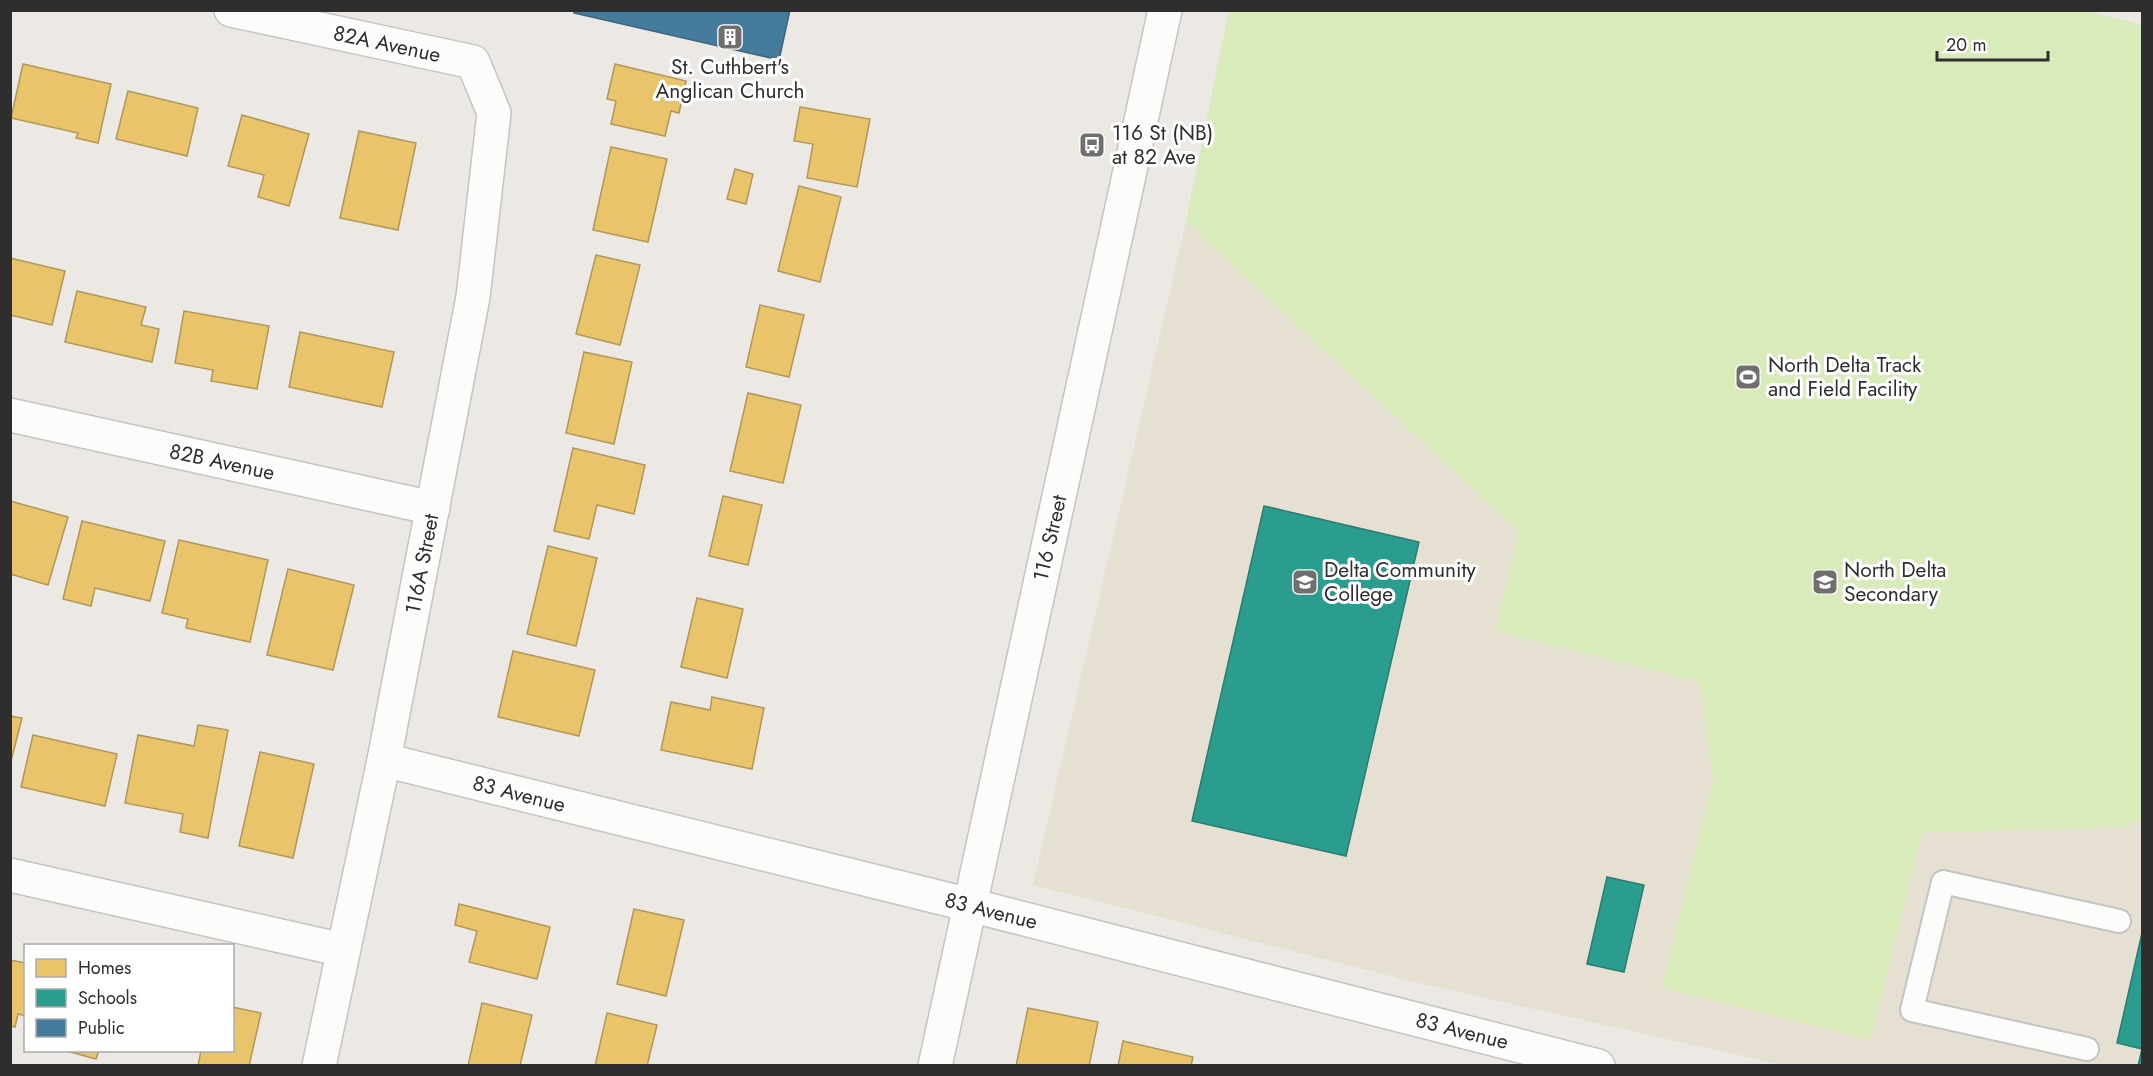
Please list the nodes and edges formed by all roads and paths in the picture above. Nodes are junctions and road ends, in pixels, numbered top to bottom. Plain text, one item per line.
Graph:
1 (231, 10) edge
2 (1165, 10) edge
3 (473, 62) joint
4 (10, 416) edge
5 (432, 508) junction
6 (384, 760) junction
7 (10, 875) edge
8 (970, 905) junction
9 (2119, 921) dead end
10 (343, 950) junction
11 (2087, 1049) dead end
12 (319, 1065) edge
13 (935, 1065) edge
14 (1598, 1065) edge

1 - 3 street, 82A Avenue
2 - 8 street, 116 Street
3 - 5 street, 116A Street
4 - 5 street, 82B Avenue
5 - 6 street, 116A Street
6 - 8 street, 83 Avenue
6 - 10 street, 116A Street
7 - 10 street
8 - 13 street, 116 Street
8 - 14 street, 83 Avenue
9 - 11 lane
10 - 12 street, 116A Street

